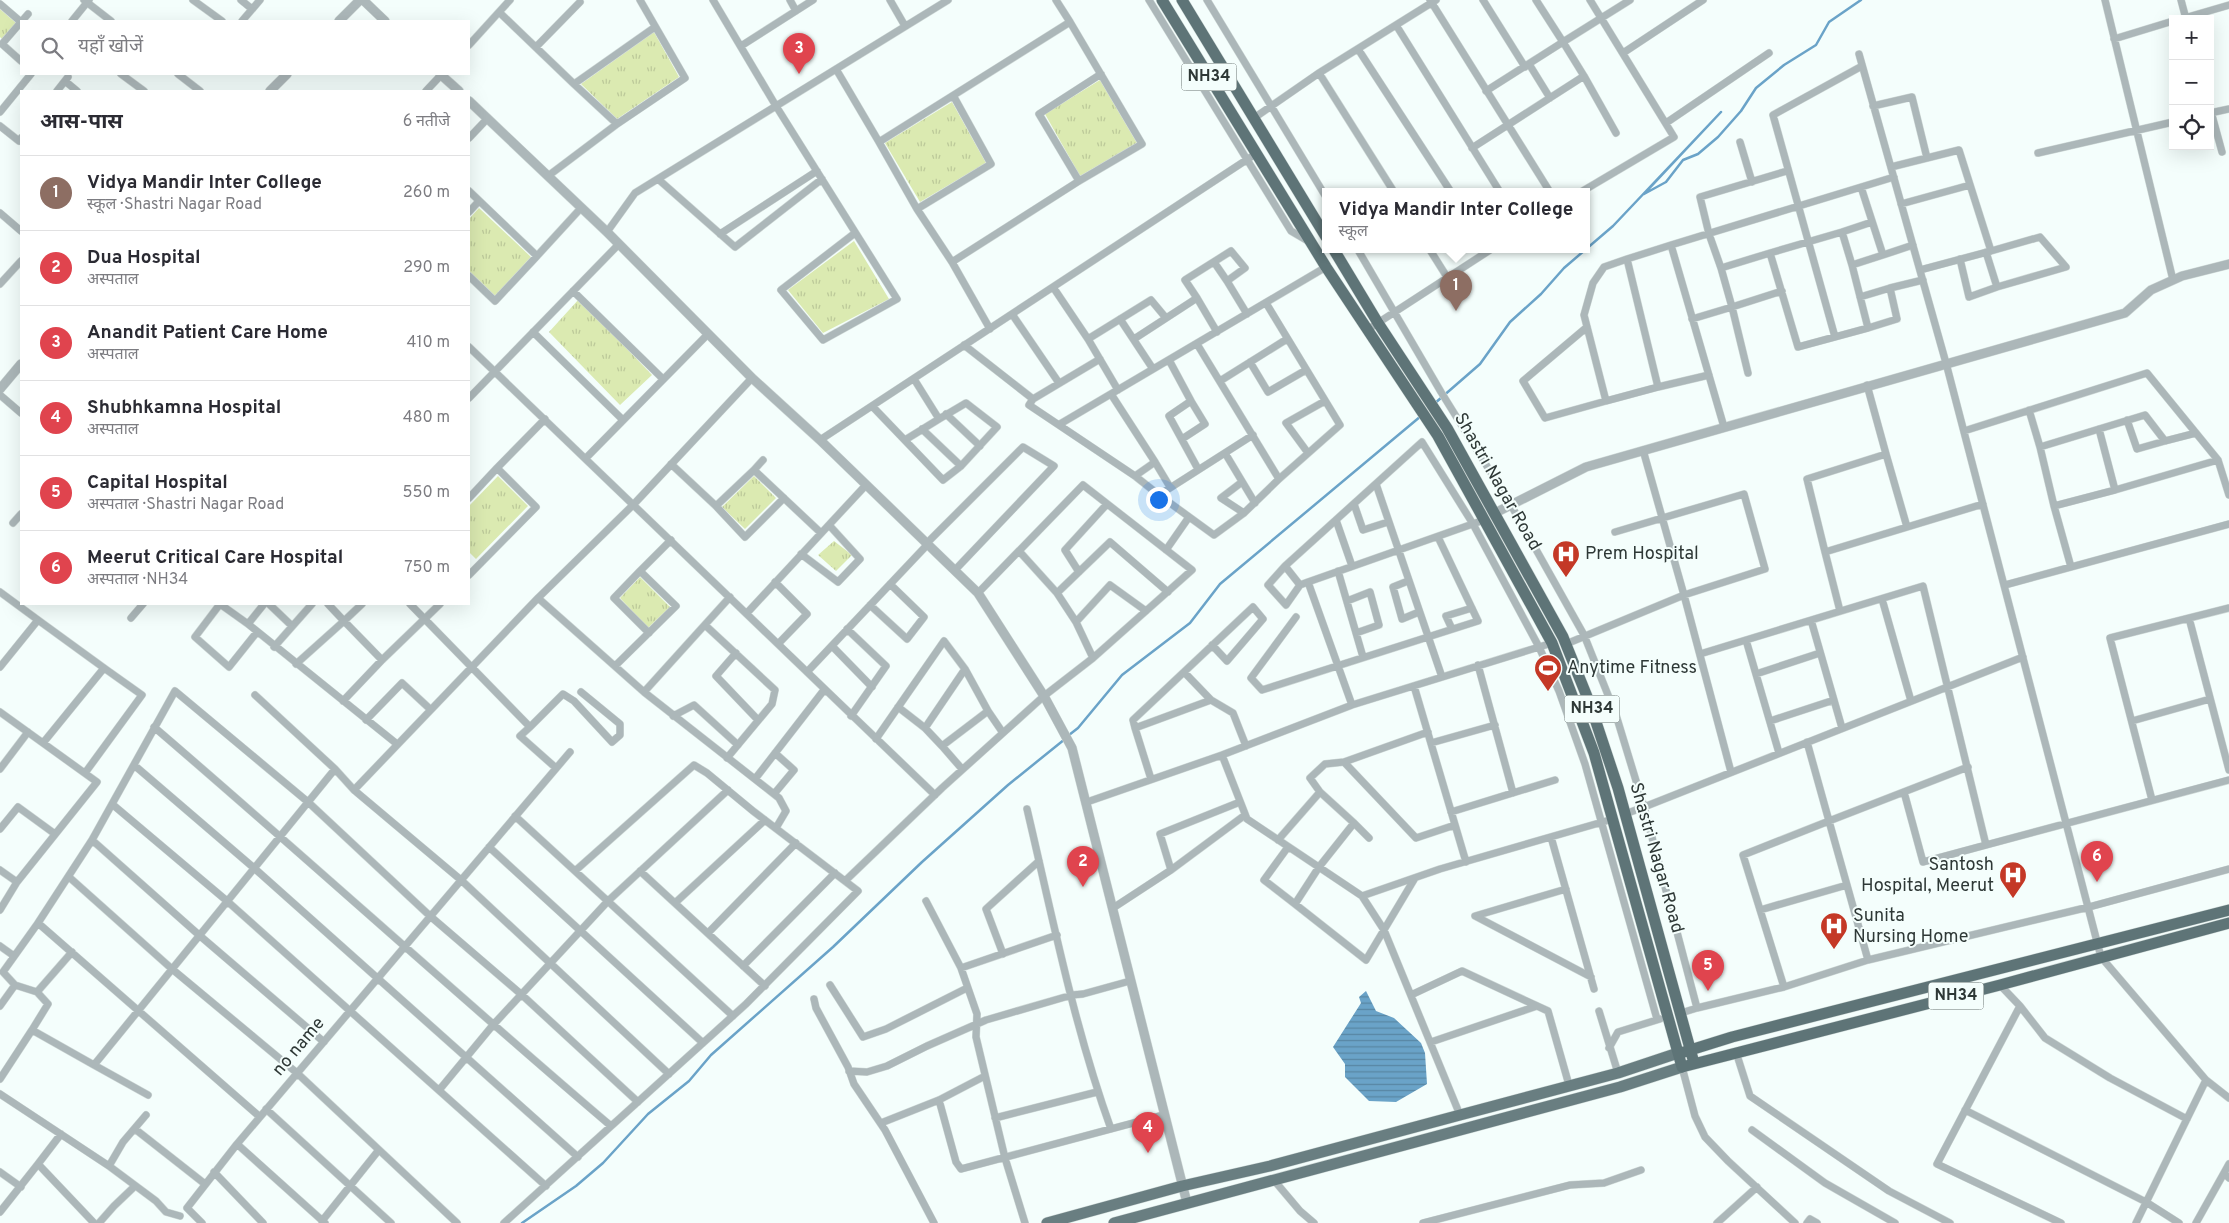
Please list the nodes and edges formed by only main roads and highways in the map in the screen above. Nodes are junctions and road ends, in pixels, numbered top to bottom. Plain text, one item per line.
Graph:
1 (1162, 0) edge
2 (1182, 0) edge
3 (1254, 118) junction
4 (1241, 128) junction
5 (1322, 230) edge
6 (1336, 253) edge
7 (1495, 513) junction
8 (1484, 520) junction
9 (2229, 910) edge
10 (2229, 923) edge
11 (1934, 985) junction
12 (1872, 1001) junction
13 (1939, 1001) junction
14 (1681, 1012) junction
15 (1877, 1016) junction
16 (1662, 1018) junction
17 (1807, 1018) junction
18 (1811, 1033) junction
19 (1690, 1050) junction
20 (1678, 1053) junction
21 (1694, 1063) junction
22 (1682, 1067) junction
23 (1270, 1166) junction
24 (1273, 1179) junction
25 (1126, 1221) edge
26 (1047, 1223) edge
27 (1114, 1223) edge

1 - 4 highway, NH34
2 - 3 highway, NH34
3 - 4 highway
3 - 5 highway, NH34
4 - 8 highway, NH34
6 - 7 highway, Shastri Nagar Road / NH34
7 - 8 highway
7 - 14 highway, Shastri Nagar Road / NH34
8 - 16 highway, NH34
9 - 11 highway, NH34
10 - 13 highway, NH34 / NH34
11 - 12 highway, NH34
11 - 13 highway
12 - 15 highway
12 - 17 highway, NH34
13 - 15 highway, NH34 / NH34
14 - 16 highway
14 - 19 highway, Shastri Nagar Road / NH34
15 - 18 highway, NH34 / NH34
16 - 20 highway, NH34
17 - 18 highway
17 - 19 highway, NH34
18 - 21 highway, NH34 / NH34
19 - 20 highway, NH34
19 - 21 highway, Shastri Nagar Road / NH34
20 - 22 highway, NH34
20 - 23 main road
21 - 22 highway, NH34 / NH34
22 - 24 main road
23 - 24 main road
23 - 26 main road
24 - 25 main road
25 - 27 main road

